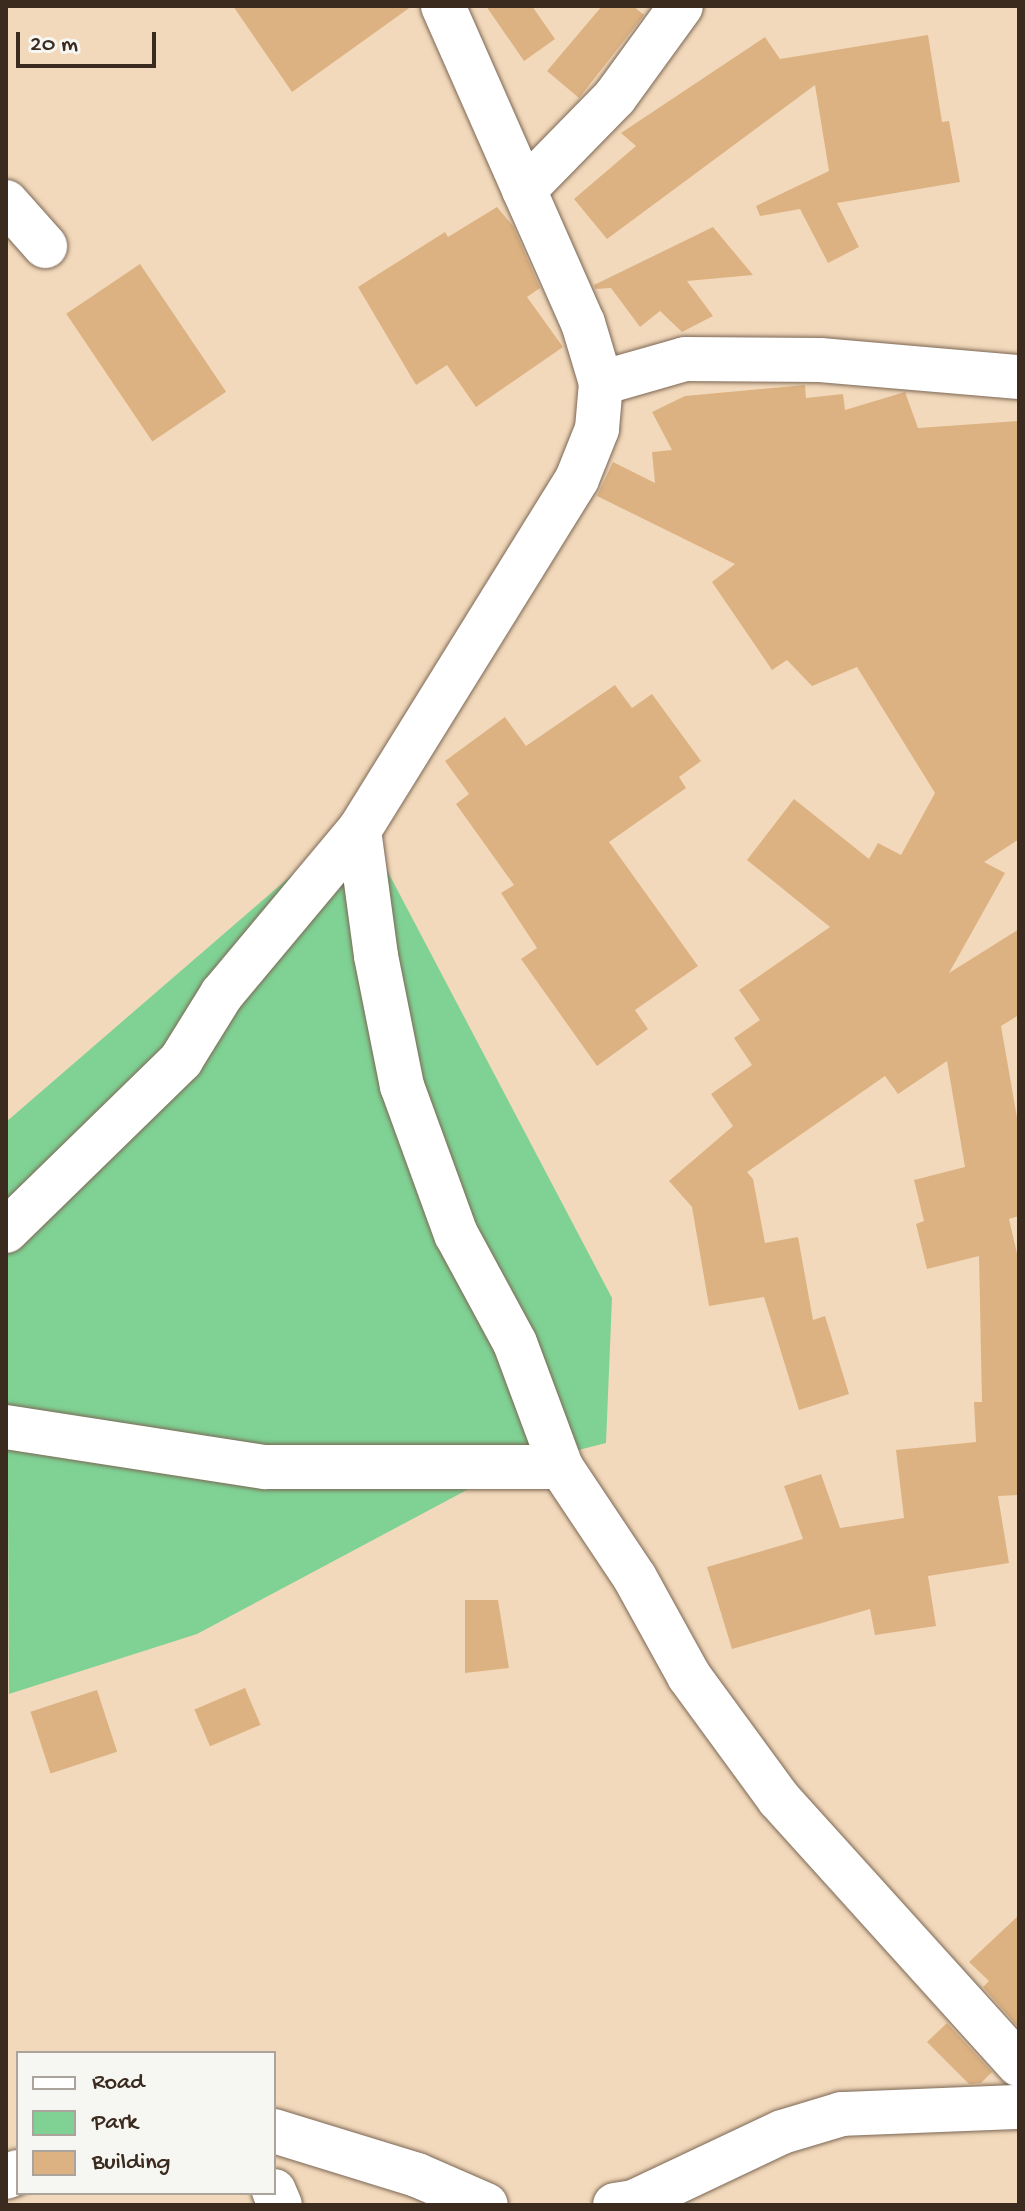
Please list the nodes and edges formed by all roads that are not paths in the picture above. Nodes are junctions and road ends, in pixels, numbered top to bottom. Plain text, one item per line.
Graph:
1 (443, 6) edge
2 (681, 6) edge
3 (524, 190) junction
4 (6, 202) edge
5 (45, 246) dead end
6 (1019, 377) edge
7 (601, 383) junction
8 (359, 830) junction
9 (6, 1231) edge
10 (6, 1427) edge
11 (561, 1467) junction
12 (1019, 2065) edge
13 (1019, 2107) edge
14 (276, 2132) edge
15 (486, 2205) edge
16 (615, 2205) edge

1 - 3 street
2 - 3 street
3 - 7 street
4 - 5 street
6 - 7 street
7 - 8 street
8 - 9 street
8 - 11 street
10 - 11 street
11 - 12 street
13 - 16 street
14 - 15 street

